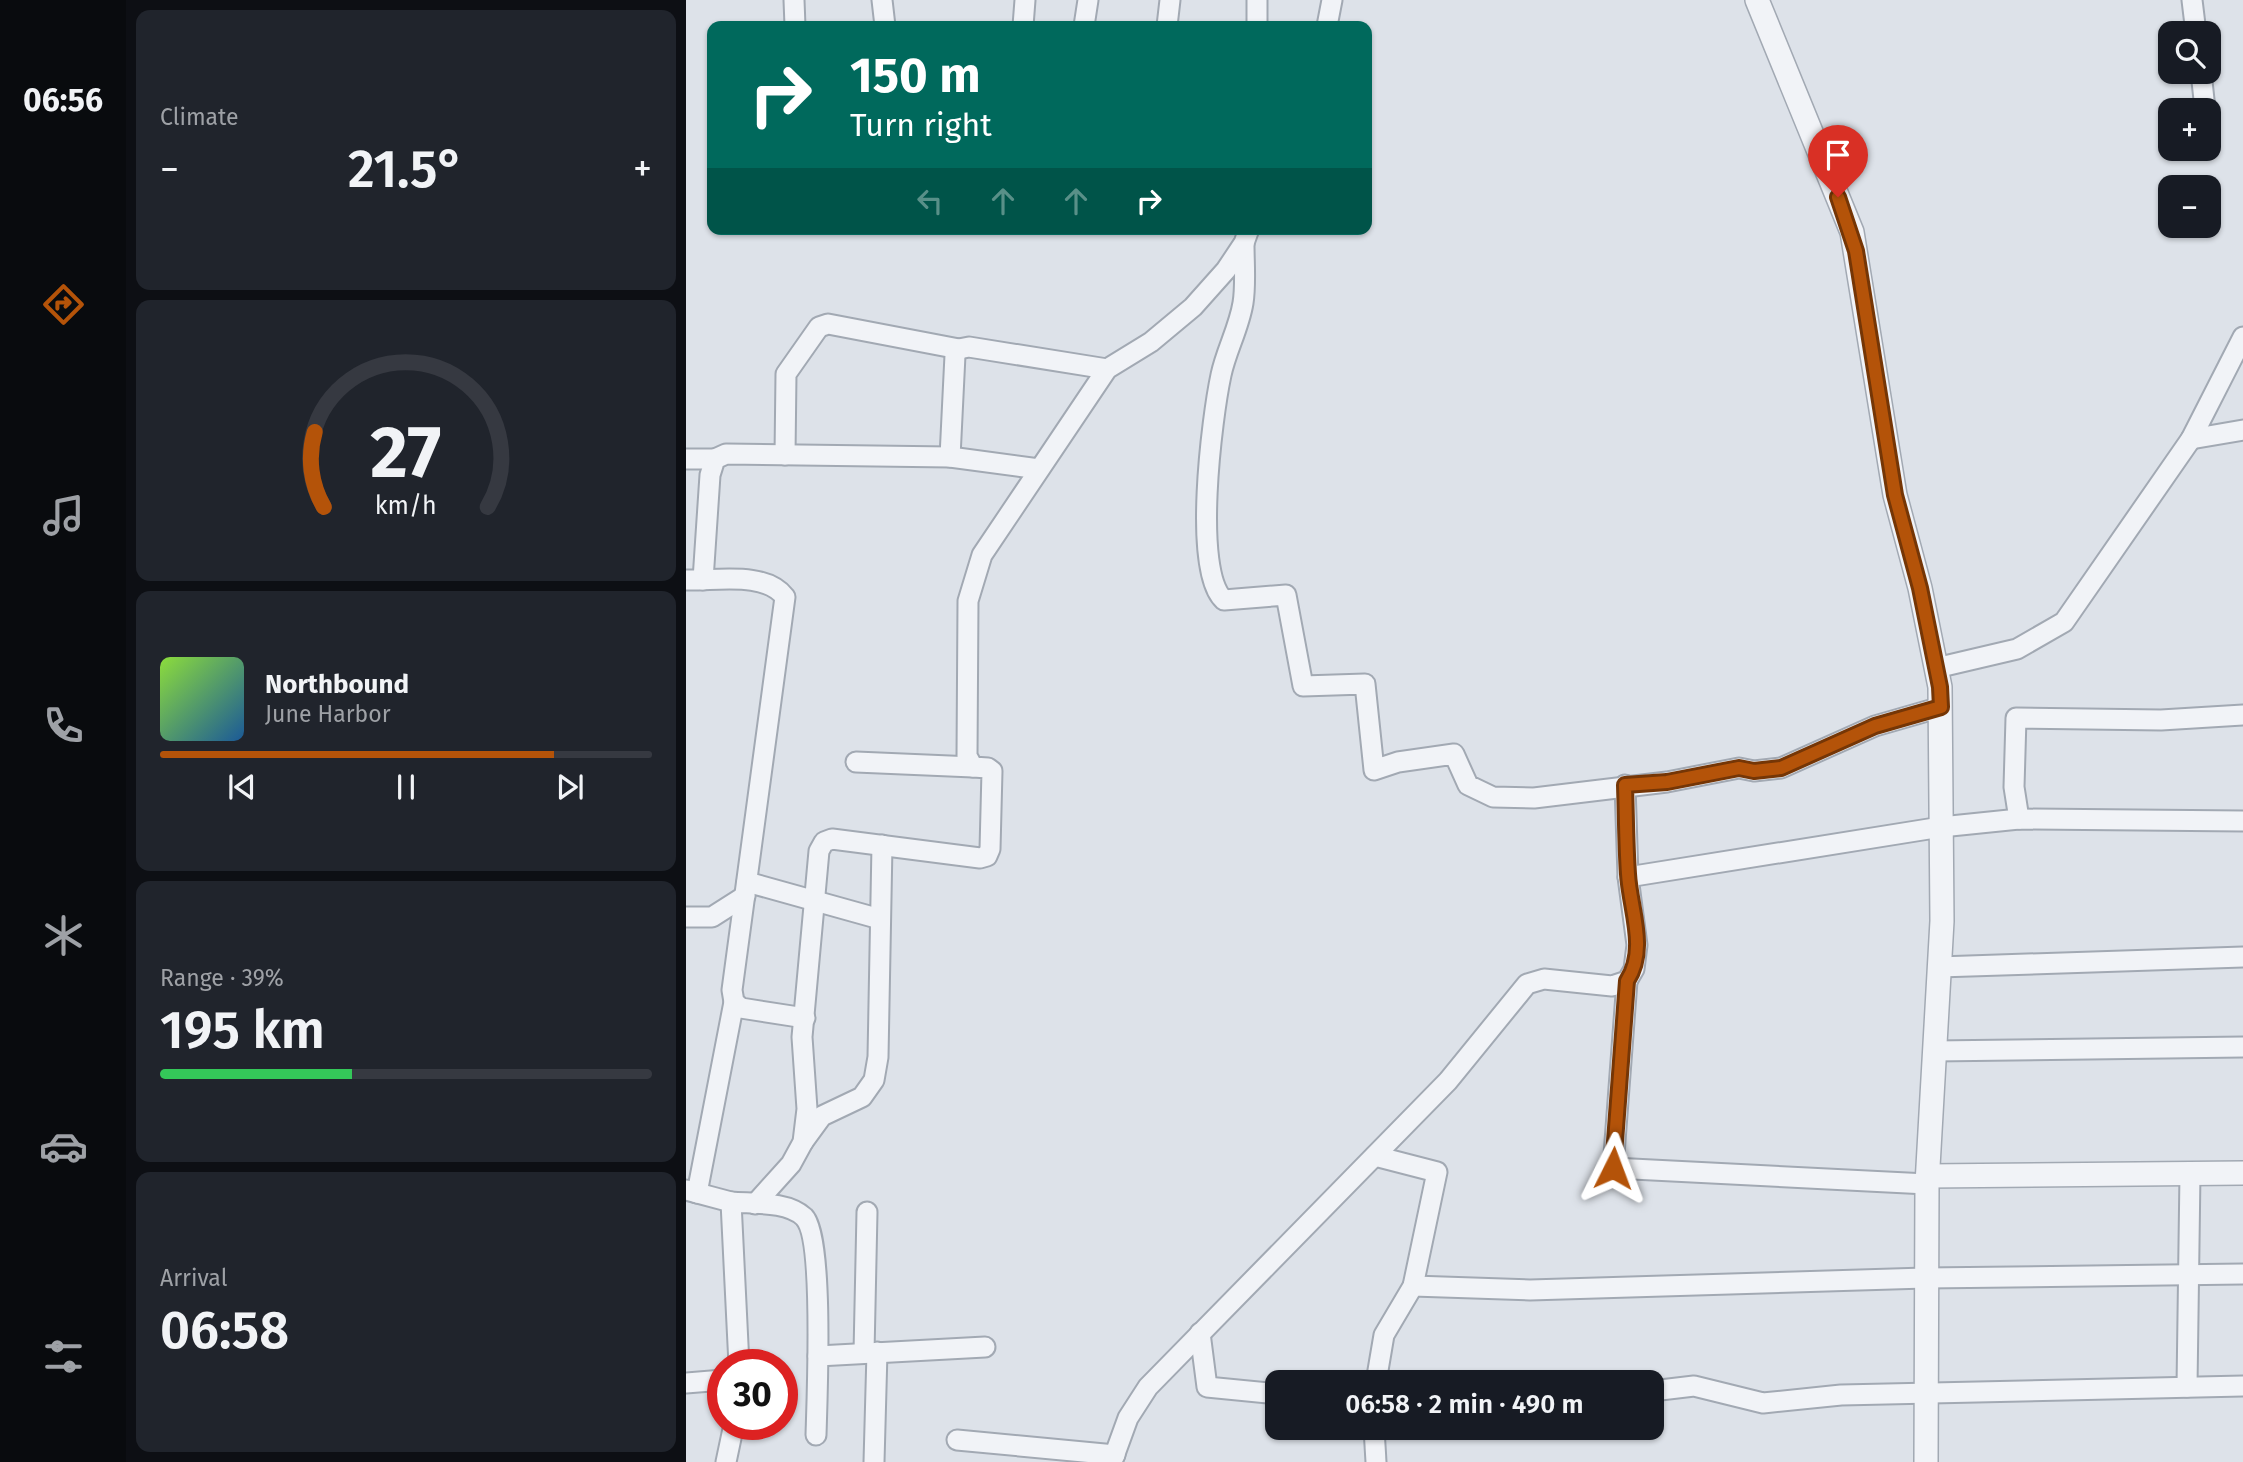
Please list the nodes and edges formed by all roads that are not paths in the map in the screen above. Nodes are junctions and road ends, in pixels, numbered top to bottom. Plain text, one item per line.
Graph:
1 (793, 0) edge
2 (882, 0) edge
3 (1024, 0) edge
4 (1088, 0) edge
5 (1170, 0) edge
6 (1257, 0) edge
7 (1332, 0) edge
8 (1757, 0) edge
9 (2192, 0) edge
10 (795, 21) edge
11 (884, 21) edge
12 (1023, 21) edge
13 (1085, 21) edge
14 (1168, 21) edge
15 (1257, 21) edge
16 (1328, 21) edge
17 (2195, 21) edge
18 (1246, 236) edge
19 (2241, 342) edge
20 (959, 349) junction
21 (1107, 369) junction
22 (2243, 430) edge
23 (2191, 439) junction
24 (785, 455) junction
25 (950, 457) junction
26 (686, 459) edge
27 (715, 459) junction
28 (1039, 469) junction
29 (694, 580) edge
30 (1936, 668) junction
31 (1941, 707) junction
32 (2243, 715) edge
33 (856, 762) dead end
34 (973, 767) junction
35 (1625, 785) junction
36 (2018, 819) junction
37 (2243, 821) edge
38 (1941, 827) junction
39 (882, 845) junction
40 (1628, 877) junction
41 (746, 889) junction
42 (815, 901) junction
43 (686, 917) edge
44 (880, 919) junction
45 (2243, 957) edge
46 (1939, 968) junction
47 (1627, 981) junction
48 (734, 1002) junction
49 (805, 1018) junction
50 (2243, 1047) edge
51 (1934, 1051) junction
52 (803, 1142) junction
53 (1375, 1156) junction
54 (2190, 1173) junction
55 (2243, 1173) edge
56 (1927, 1180) junction
57 (692, 1191) edge
58 (731, 1202) junction
59 (755, 1204) junction
60 (867, 1212) dead end
61 (2243, 1274) edge
62 (2189, 1275) junction
63 (1925, 1278) junction
64 (1413, 1286) junction
65 (1200, 1333) junction
66 (985, 1348) dead end
67 (738, 1349) edge
68 (871, 1353) junction
69 (818, 1356) junction
70 (1378, 1370) edge
71 (707, 1381) edge
72 (686, 1383) edge
73 (2243, 1386) edge
74 (2187, 1387) junction
75 (1664, 1390) edge
76 (1924, 1392) junction
77 (1265, 1393) edge
78 (816, 1435) dead end
79 (731, 1440) edge
80 (957, 1440) dead end
81 (1375, 1440) edge
82 (1114, 1458) edge
83 (726, 1462) edge
84 (874, 1462) edge
85 (1376, 1462) edge
86 (1926, 1462) edge

1 - 10 street
2 - 11 street
3 - 12 street
4 - 13 street
5 - 14 street
6 - 15 street
7 - 16 street
8 - 30 street
9 - 17 street
18 - 21 street
18 - 35 street
19 - 23 street
20 - 21 street
20 - 24 street
20 - 25 street
21 - 28 street
22 - 23 street
23 - 30 street
24 - 25 street
24 - 27 street
25 - 28 street
26 - 27 street
27 - 29 street
28 - 34 street
29 - 41 street
30 - 31 street
31 - 35 street
31 - 38 street
32 - 36 street
33 - 34 street
34 - 39 street
35 - 40 street
36 - 37 street
36 - 38 street
38 - 40 street
38 - 46 street
39 - 42 street
39 - 44 street
40 - 47 street
41 - 42 street
41 - 43 street
41 - 48 street
42 - 44 street
42 - 49 street
44 - 52 street
45 - 46 street
46 - 51 street
47 - 53 street
47 - 56 street
48 - 49 street
48 - 57 street
49 - 52 street
50 - 51 street
51 - 56 street
52 - 59 street
53 - 64 street
53 - 65 street
54 - 55 street
54 - 56 street
54 - 62 street
56 - 63 street
57 - 58 street
58 - 59 street
58 - 67 street
59 - 69 street
60 - 68 street
61 - 62 street
62 - 63 street
62 - 74 street
63 - 64 street
63 - 76 street
64 - 70 street
65 - 77 street
65 - 82 street
66 - 68 street
68 - 69 street
68 - 84 street
69 - 78 street
71 - 72 street
73 - 74 street
74 - 76 street
75 - 76 street
76 - 86 street
79 - 83 street
80 - 82 street
81 - 85 street

